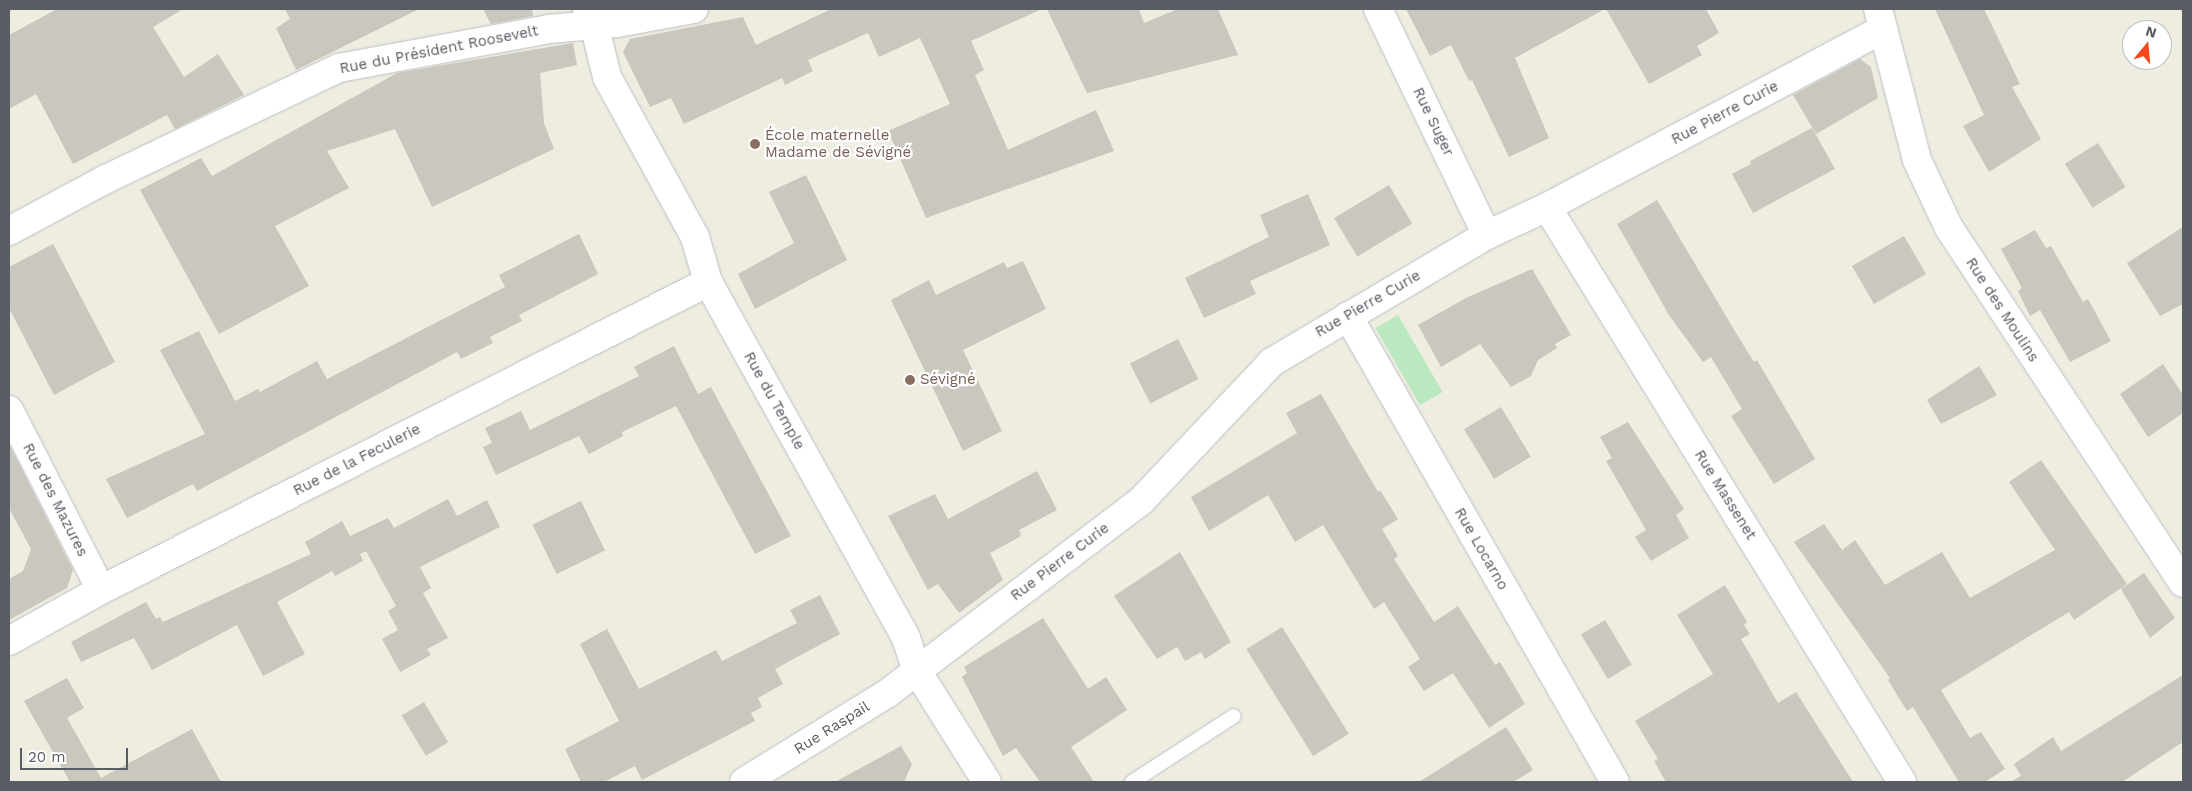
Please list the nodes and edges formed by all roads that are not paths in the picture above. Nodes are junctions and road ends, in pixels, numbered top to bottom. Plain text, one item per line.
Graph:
1 (694, 9) edge
2 (1378, 9) edge
3 (591, 17) edge
4 (1881, 19) edge
5 (1548, 207) junction
6 (9, 231) edge
7 (1487, 235) junction
8 (708, 282) junction
9 (1348, 316) junction
10 (9, 410) edge
11 (2183, 583) edge
12 (101, 590) junction
13 (9, 641) edge
14 (917, 671) junction
15 (1234, 716) dead end
16 (744, 782) edge
17 (987, 782) edge
18 (1132, 782) edge
19 (1615, 782) edge
20 (1902, 782) edge

1 - 3 street, Rue du Président Roosevelt
2 - 7 street, Rue Suger
3 - 6 street, Rue du Président Roosevelt
3 - 8 street, Rue du Temple
4 - 5 street, Rue Pierre Curie
4 - 11 street, Rue des Moulins
5 - 7 street, Rue Pierre Curie
5 - 20 street, Rue Massenet
7 - 9 street, Rue Pierre Curie
8 - 12 street, Rue de la Feculerie
8 - 14 street, Rue du Temple
9 - 14 street, Rue Pierre Curie
9 - 19 street, Rue Locarno
10 - 12 street, Rue des Mazures
12 - 13 street, Rue de la Feculerie
14 - 16 street, Rue Raspail
14 - 17 street, Rue du Temple
15 - 18 lane

